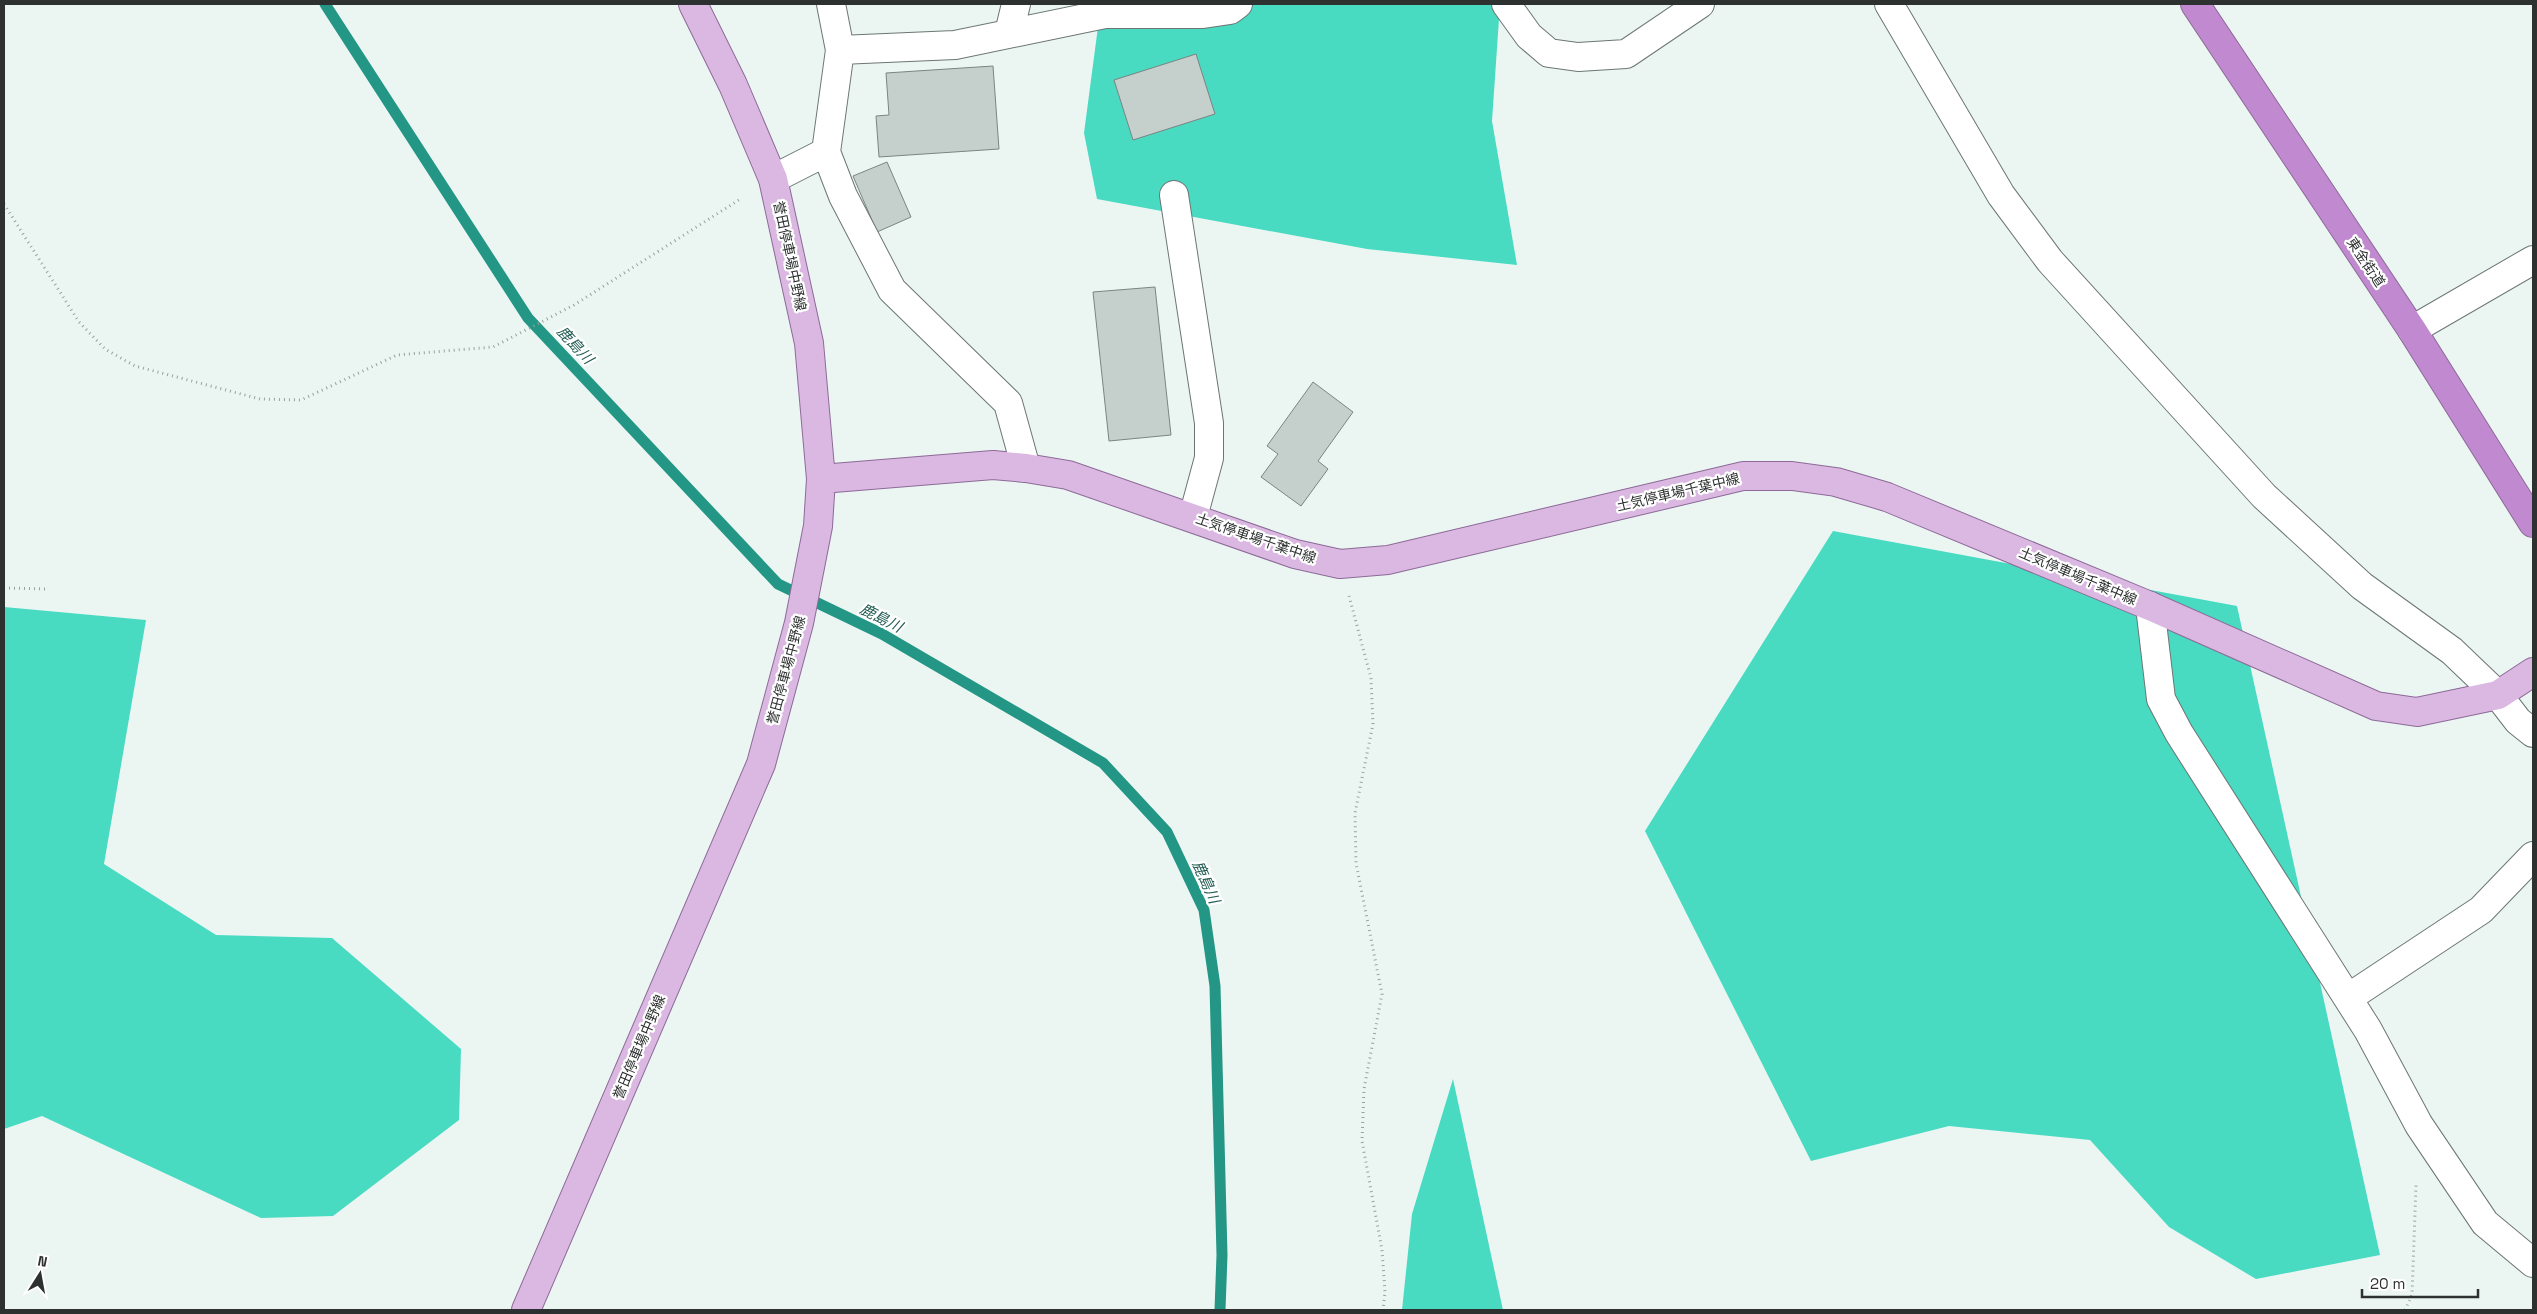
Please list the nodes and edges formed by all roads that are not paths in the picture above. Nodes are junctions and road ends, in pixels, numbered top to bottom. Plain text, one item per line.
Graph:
1 (693, 4) edge
2 (831, 4) edge
3 (1016, 4) edge
4 (1238, 4) edge
5 (1506, 4) edge
6 (1700, 4) edge
7 (1889, 4) edge
8 (2195, 4) edge
9 (1009, 33) junction
10 (840, 50) junction
11 (826, 152) junction
12 (773, 179) junction
13 (1174, 195) dead end
14 (2533, 260) edge
15 (2412, 330) junction
16 (1026, 468) junction
17 (821, 479) junction
18 (1193, 517) junction
19 (2533, 523) edge
20 (2150, 606) junction
21 (2533, 672) edge
22 (2498, 694) junction
23 (2533, 733) edge
24 (2533, 856) edge
25 (2348, 998) junction
26 (2533, 1263) edge
27 (526, 1310) edge

1 - 12 main road, 誉田停車場中野線
2 - 10 street
3 - 9 street
4 - 9 street
5 - 6 street
7 - 22 street
8 - 15 highway, 東金街道
9 - 10 street
10 - 11 street
11 - 12 street
11 - 16 street
12 - 17 main road, 誉田停車場中野線
13 - 18 street
14 - 15 street
15 - 19 highway, 東金街道
16 - 17 main road, 土気停車場千葉中線
16 - 18 main road, 土気停車場千葉中線
17 - 27 main road, 誉田停車場中野線
18 - 20 main road, 土気停車場千葉中線
20 - 22 main road, 土気停車場千葉中線
20 - 25 street
21 - 22 main road, 土気停車場千葉中線
22 - 23 street
24 - 25 street
25 - 26 street

